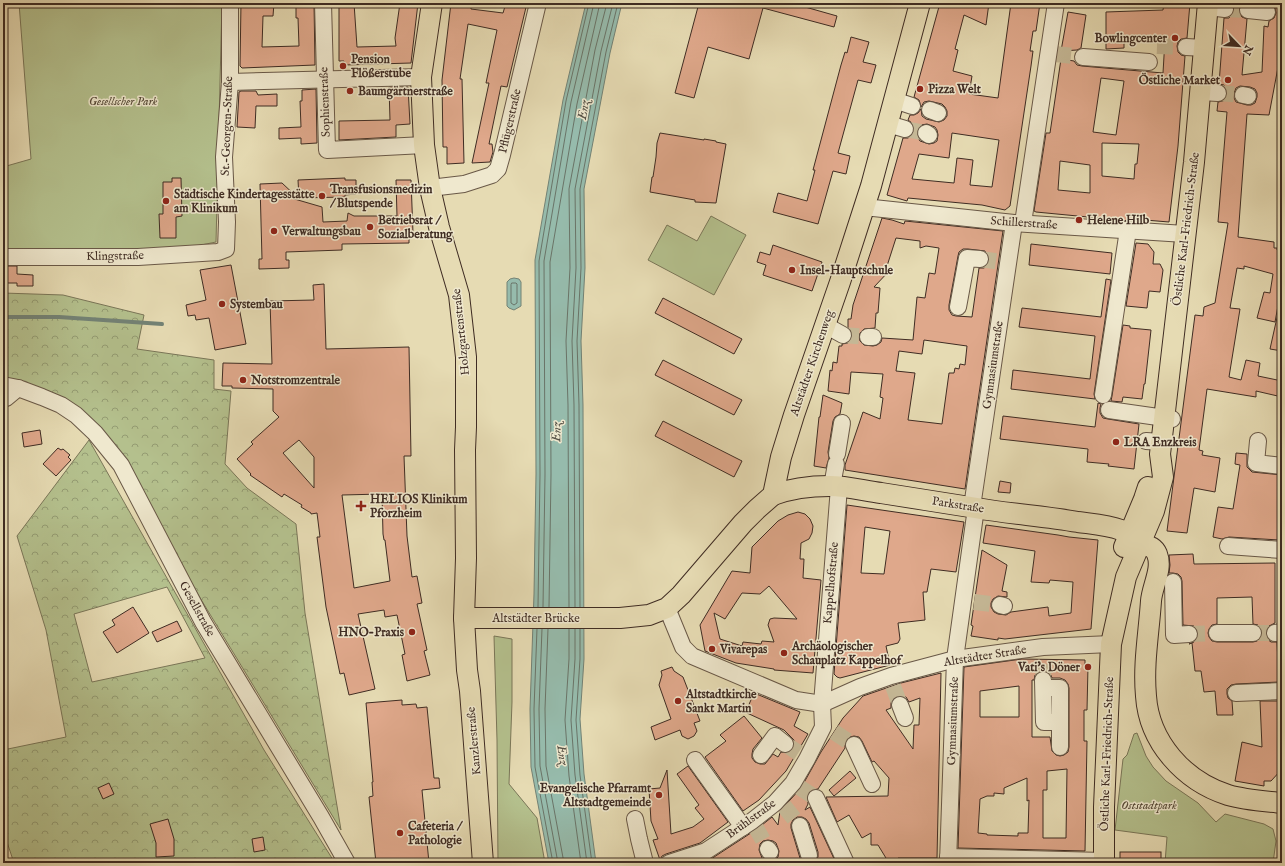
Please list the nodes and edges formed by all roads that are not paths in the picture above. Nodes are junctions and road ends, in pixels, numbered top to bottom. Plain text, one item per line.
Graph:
1 (230, 3) edge
2 (323, 3) edge
3 (432, 3) edge
4 (538, 3) edge
5 (920, 3) edge
6 (1056, 3) edge
7 (1214, 6) edge
8 (1248, 10) tunnel mouth
9 (1267, 12) dead end
10 (1083, 57) tunnel mouth
11 (1149, 62) tunnel mouth
12 (421, 77) junction
13 (324, 80) junction
14 (230, 82) junction
15 (424, 146) junction
16 (430, 188) junction
17 (864, 207) junction
18 (1019, 223) junction
19 (1128, 230) junction
20 (1186, 234) junction
21 (226, 250) joint
22 (3, 257) edge
23 (980, 260) tunnel mouth
24 (958, 307) dead end
25 (825, 325) junction
26 (843, 335) tunnel mouth
27 (10, 386) edge
28 (1103, 395) dead end
29 (3, 399) edge
30 (1109, 410) dead end
31 (1168, 418) junction
32 (842, 423) dead end
33 (1258, 441) dead end
34 (1282, 466) edge
35 (835, 486) junction
36 (773, 495) junction
37 (974, 508) junction
38 (1134, 539) junction
39 (1228, 546) dead end
40 (1282, 550) edge
41 (1173, 582) dead end
42 (667, 608) junction
43 (464, 618) junction
44 (1218, 633) tunnel mouth
45 (1253, 633) tunnel mouth
46 (1189, 634) tunnel mouth
47 (1111, 644) junction
48 (955, 659) junction
49 (1044, 684) dead end
50 (1282, 691) edge
51 (1236, 693) dead end
52 (822, 704) junction
53 (785, 744) tunnel mouth
54 (854, 744) tunnel mouth
55 (1060, 747) dead end
56 (760, 755) dead end
57 (695, 760) dead end
58 (872, 784) dead end
59 (816, 798) tunnel mouth
60 (1282, 803) edge
61 (636, 819) dead end
62 (750, 824) junction
63 (800, 826) tunnel mouth
64 (809, 855) dead end
65 (708, 857) edge
66 (948, 860) edge
67 (1004, 861) edge
68 (1104, 862) edge
69 (347, 863) edge
70 (483, 863) edge
71 (645, 863) edge
72 (668, 863) edge
73 (846, 863) edge

1 - 14 street, St.-Georgen-Straße
2 - 13 street, Sophienstraße
3 - 12 main road, Holzgartenstraße
4 - 16 street, Pflügerstraße
5 - 17 main road, Altstädter Kirchenweg
6 - 18 street, Gymnasiumstraße
7 - 20 main road, Östliche Karl-Friedrich-Straße
8 - 9 street
10 - 11 street
12 - 13 street
12 - 15 main road, Holzgartenstraße
13 - 14 street
13 - 15 street, Sophienstraße
14 - 21 street, St.-Georgen-Straße
15 - 16 main road, Holzgartenstraße
16 - 43 main road, Holzgartenstraße
17 - 18 street, Schillerstraße
17 - 25 main road, Altstädter Kirchenweg
18 - 19 street, Schillerstraße
18 - 37 street, Gymnasiumstraße
19 - 20 street, Schillerstraße
19 - 28 street
20 - 31 main road, Östliche Karl-Friedrich-Straße
21 - 22 street, Klingstraße
23 - 24 street
25 - 26 street
25 - 36 main road, Altstädter Kirchenweg
27 - 29 street, Gesellstraße
27 - 69 street, Gesellstraße
30 - 31 street
31 - 38 main road, Östliche Karl-Friedrich-Straße
32 - 35 street, Kappelhofstraße
33 - 34 street
35 - 36 main road, Parkstraße
35 - 37 main road, Parkstraße
35 - 52 street, Kappelhofstraße
36 - 42 main road
37 - 38 main road, Parkstraße
37 - 48 street, Gymnasiumstraße
38 - 47 main road, Östliche Karl-Friedrich-Straße
38 - 60 main road
39 - 40 street
41 - 46 street
42 - 43 main road, Altstädter Brücke
42 - 52 street
43 - 70 main road, Kanzlerstraße
44 - 45 street
47 - 48 street, Altstädter Straße
47 - 68 main road, Östliche Karl-Friedrich-Straße
48 - 52 street, Altstädter Straße
48 - 66 street, Gymnasiumstraße
49 - 55 street
50 - 51 street
52 - 62 street, Brühlstraße
53 - 56 street
54 - 58 street
57 - 62 street
59 - 73 street
61 - 71 street
62 - 65 street, Brühlstraße
63 - 64 street
65 - 72 street, Brühlstraße
66 - 67 street
67 - 68 street

